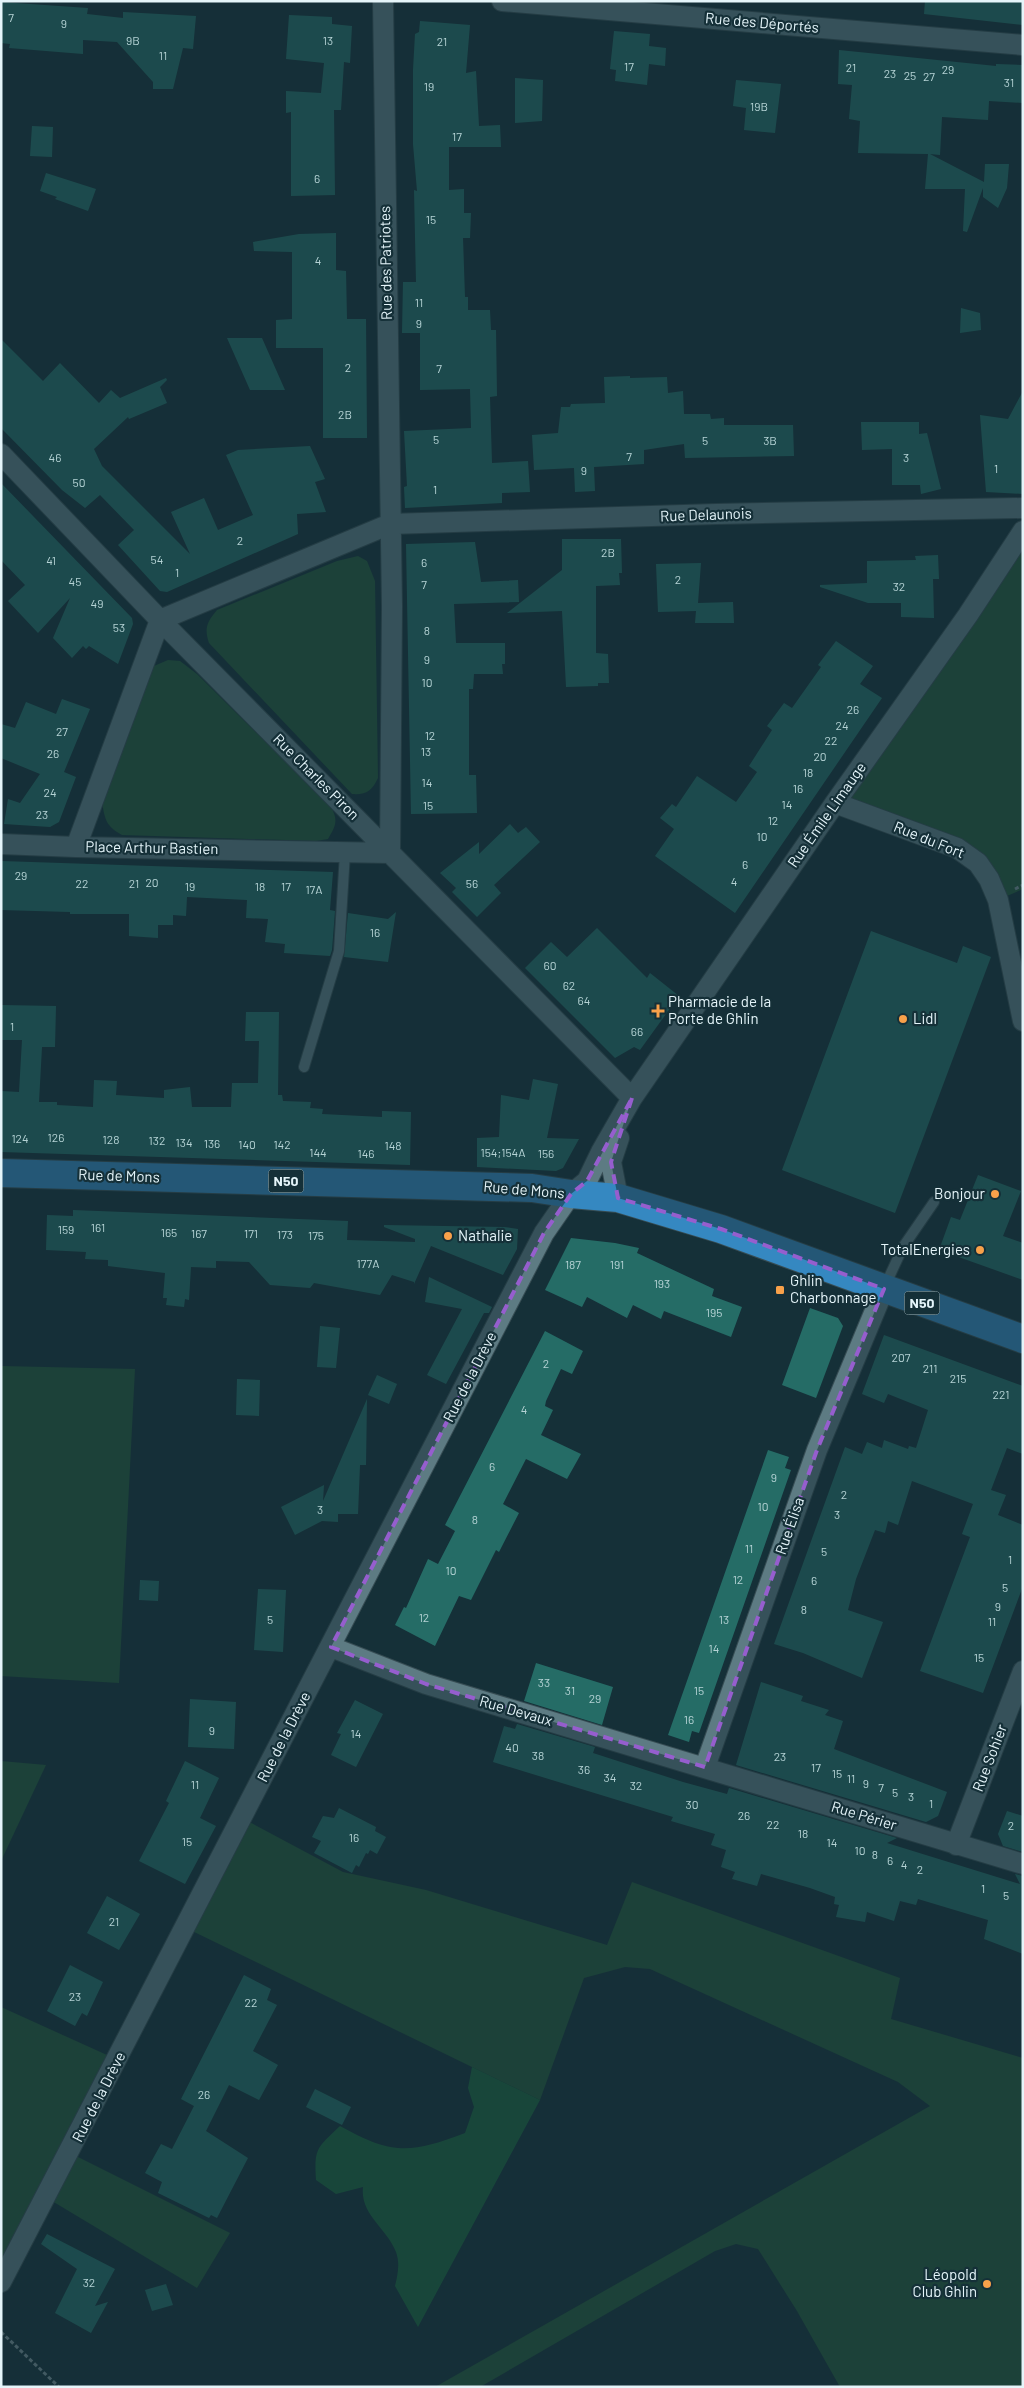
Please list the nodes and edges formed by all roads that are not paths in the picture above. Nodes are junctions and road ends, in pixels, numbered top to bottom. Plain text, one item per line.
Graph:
1 (383, 1) edge
2 (502, 1) edge
3 (1023, 45) edge
4 (1, 454) edge
5 (1023, 508) edge
6 (390, 524) junction
7 (1023, 532) edge
8 (160, 620) junction
9 (835, 803) junction
10 (1, 844) edge
11 (76, 847) junction
12 (345, 853) junction
13 (390, 853) junction
14 (1023, 1021) edge
15 (304, 1067) dead end
16 (632, 1098) junction
17 (1, 1173) edge
18 (571, 1194) junction
19 (618, 1198) junction
20 (934, 1202) dead end
21 (884, 1289) junction
22 (1023, 1339) edge
23 (331, 1647) junction
24 (1023, 1671) edge
25 (705, 1767) junction
26 (956, 1845) junction
27 (1023, 1864) edge
28 (1, 2282) edge

1 - 6 street, Rue des Patriotes
2 - 3 street, Rue des Déportés
4 - 8 street, Rue Charles Piron
5 - 6 street, Rue Delaunois
6 - 8 street
6 - 13 street
7 - 9 street, Rue Émile Limauge
8 - 11 street, Place Arthur Bastien
8 - 13 street, Rue Charles Piron
9 - 14 street, Rue du Fort
9 - 16 street, Rue Émile Limauge
10 - 11 street
11 - 12 street, Place Arthur Bastien
12 - 13 street, Place Arthur Bastien
12 - 15 lane
13 - 16 street, Rue Charles Piron
16 - 18 street, Rue de la Drève
16 - 19 street
17 - 18 main road, Rue de Mons / N50
18 - 19 main road, Rue de Mons / N50
18 - 23 street, Rue de la Drève
19 - 21 main road, Rue de Mons / N50
20 - 21 lane
21 - 22 main road, Rue de Mons / N50
21 - 25 street, Rue Élisa
23 - 25 street, Rue Devaux
23 - 28 street, Rue de la Drève
24 - 26 street, Rue Sohier
25 - 26 street, Rue Périer
26 - 27 street, Rue Périer

